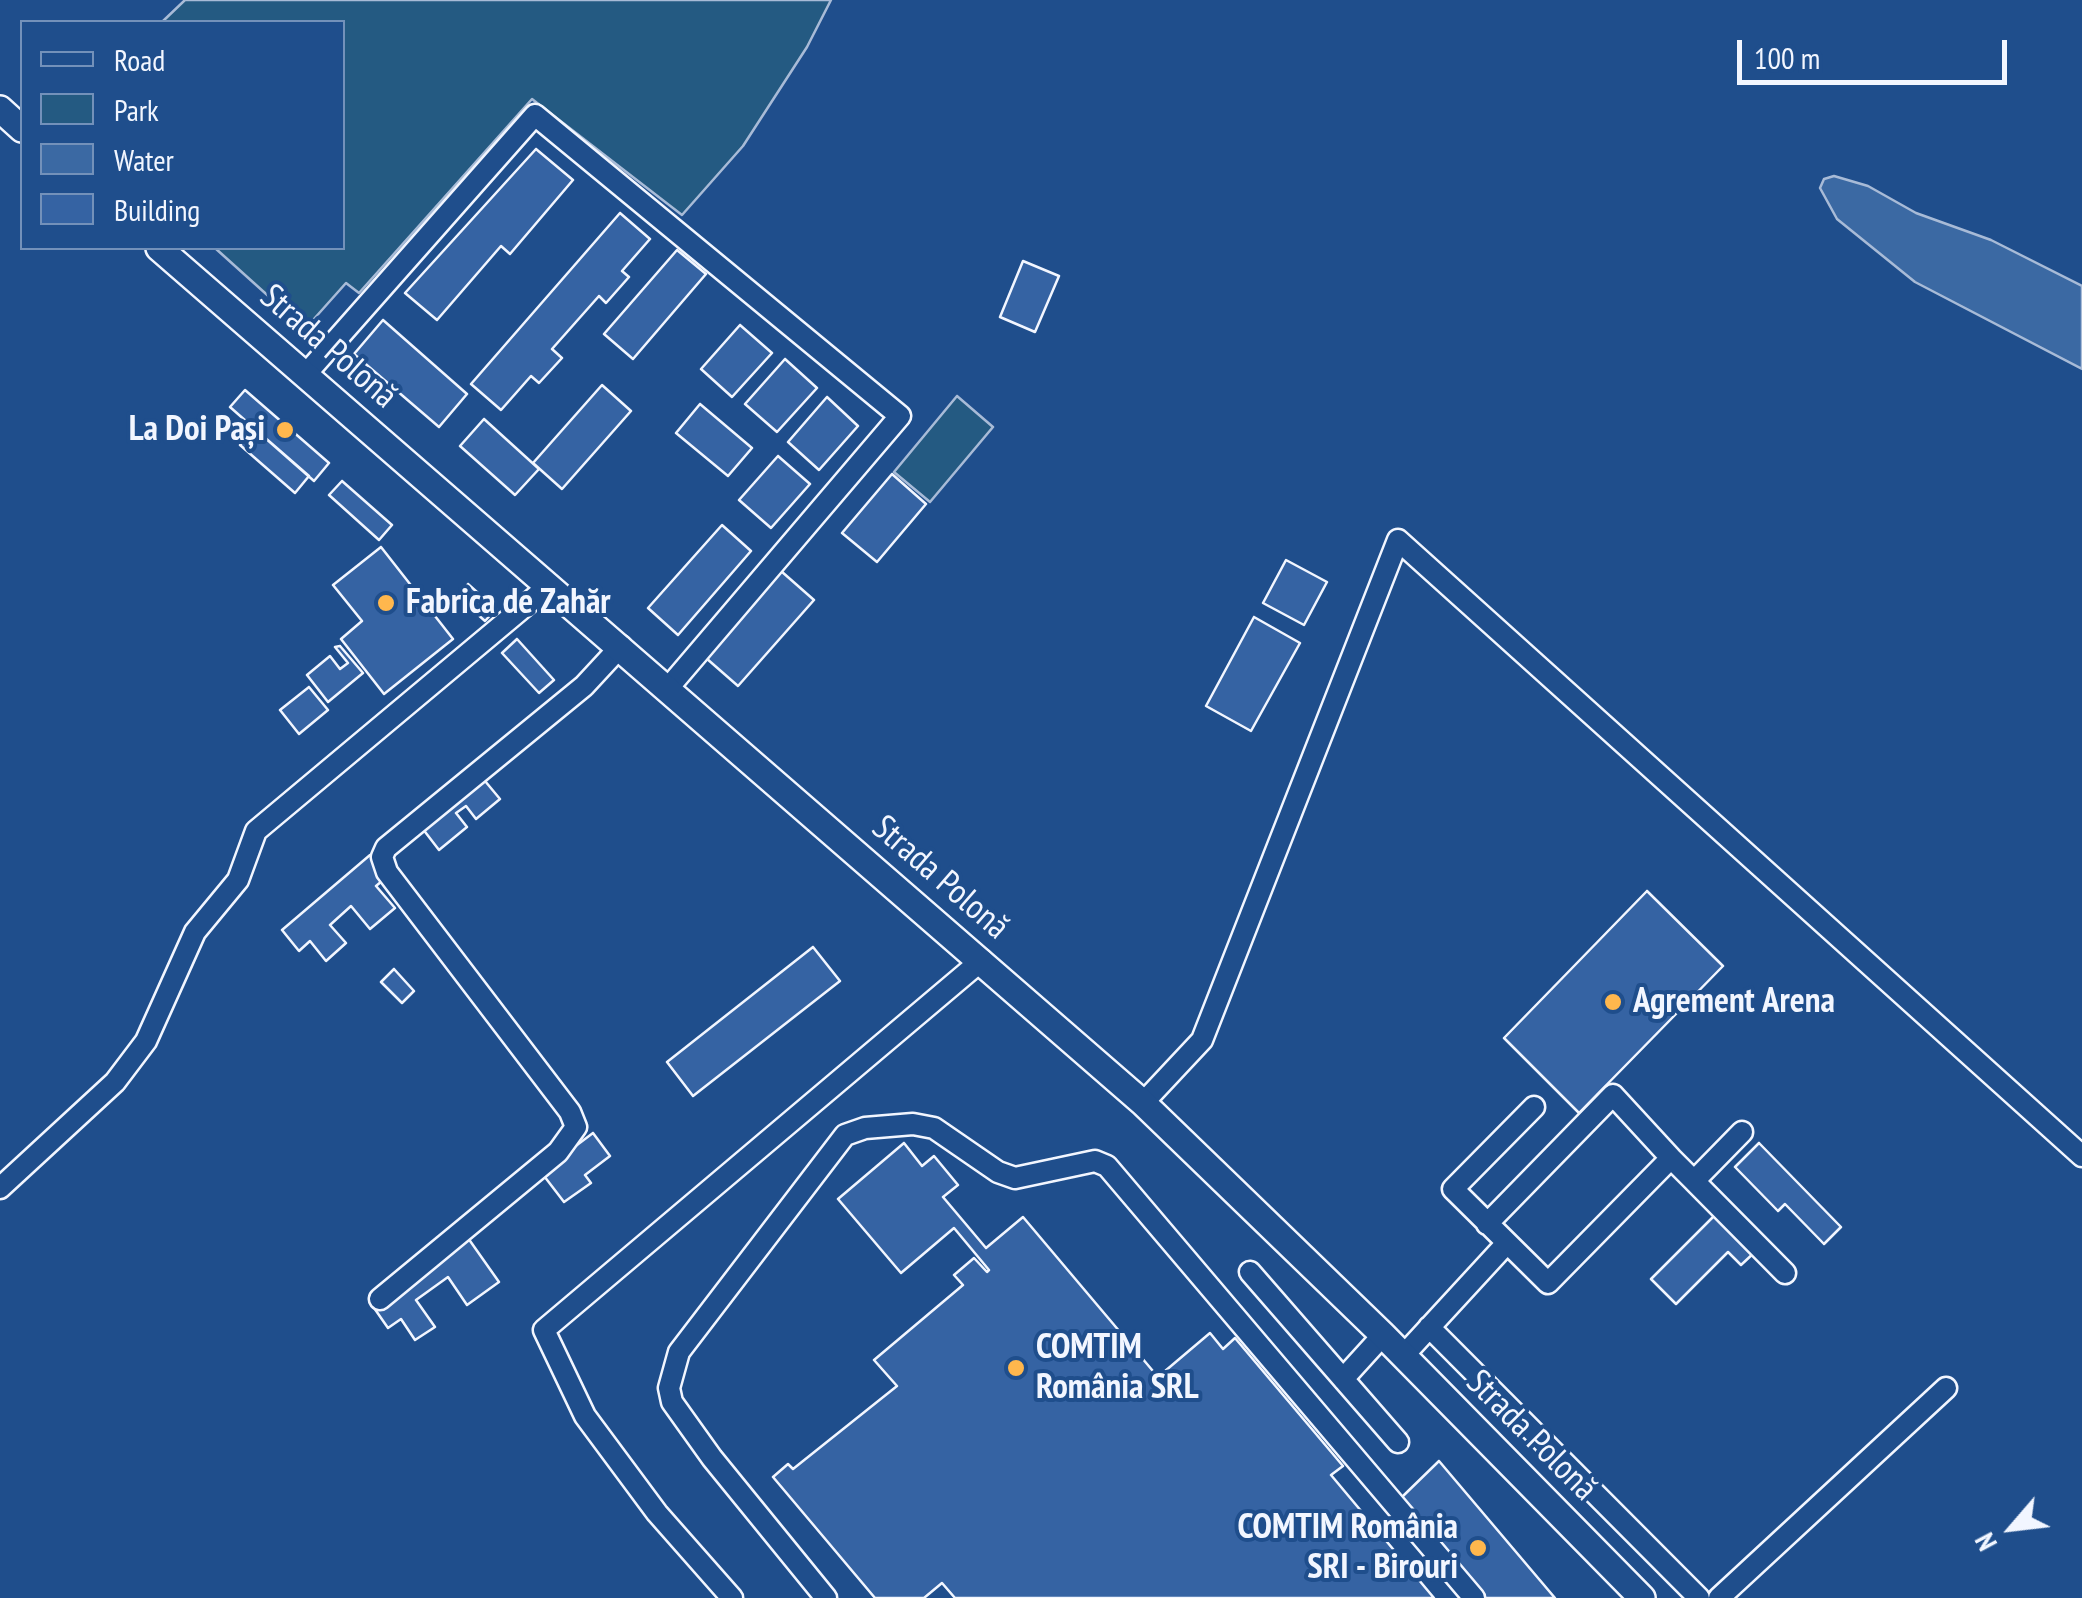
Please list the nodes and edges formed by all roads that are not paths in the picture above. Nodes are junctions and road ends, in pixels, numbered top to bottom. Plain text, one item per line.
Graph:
1 (0, 110) edge
2 (20, 127) edge
3 (161, 250) edge
4 (306, 374) junction
5 (550, 584) junction
6 (621, 646) junction
7 (668, 687) junction
8 (982, 960) junction
9 (1142, 1103) junction
10 (1534, 1107) dead end
11 (1742, 1132) dead end
12 (2082, 1156) edge
13 (1671, 1158) junction
14 (1694, 1181) junction
15 (0, 1188) edge
16 (1488, 1224) junction
17 (1507, 1243) junction
18 (1250, 1272) dead end
19 (1785, 1273) dead end
20 (380, 1299) dead end
21 (1429, 1327) junction
22 (1382, 1336) junction
23 (1403, 1356) junction
24 (1343, 1379) junction
25 (1946, 1388) dead end
26 (1398, 1442) dead end
27 (1723, 1597) edge
28 (732, 1598) edge
29 (826, 1598) edge
30 (1474, 1598) edge
31 (1642, 1598) edge
32 (1699, 1598) edge

1 - 2 main road
3 - 4 main road, Strada Polonă
4 - 5 main road, Strada Polonă
4 - 7 lane
5 - 6 main road, Strada Polonă
5 - 15 lane
6 - 7 main road, Strada Polonă
6 - 20 lane
7 - 8 main road, Strada Polonă
8 - 9 main road, Strada Polonă
8 - 28 lane
9 - 12 lane
9 - 22 main road, Strada Polonă
10 - 16 lane
11 - 14 lane
13 - 14 lane
13 - 16 lane
13 - 17 lane
14 - 19 lane
16 - 17 lane
17 - 21 lane
18 - 24 lane
21 - 23 lane
21 - 32 lane
22 - 23 main road, Strada Polonă
22 - 24 lane
23 - 31 main road, Strada Polonă
24 - 26 lane
25 - 27 lane
29 - 30 lane

